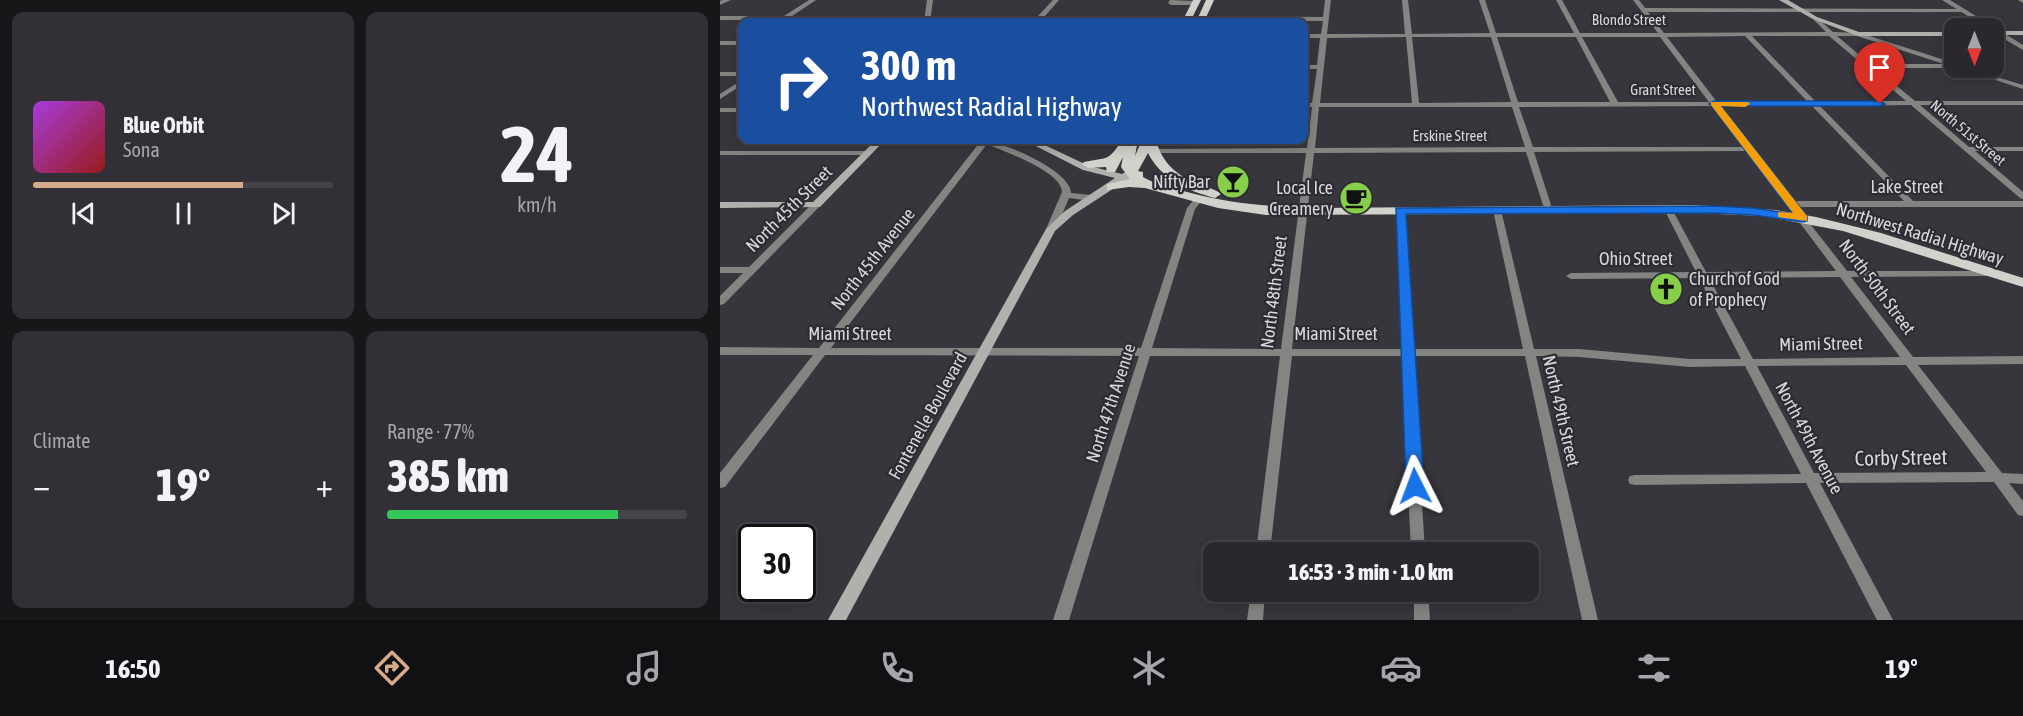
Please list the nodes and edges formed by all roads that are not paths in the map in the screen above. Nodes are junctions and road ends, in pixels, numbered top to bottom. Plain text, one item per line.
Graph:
1 (728, 0) edge
2 (813, 0) edge
3 (930, 0) edge
4 (1056, 0) edge
5 (1328, 0) edge
6 (1405, 0) edge
7 (1482, 0) edge
8 (1558, 0) edge
9 (1636, 0) edge
10 (1782, 0) edge
11 (1945, 0) edge
12 (1172, 2) edge
13 (1196, 2) edge
14 (1210, 2) edge
15 (1791, 2) edge
16 (720, 3) edge
17 (1644, 10) junction
18 (1803, 10) junction
19 (1961, 10) junction
20 (720, 18) edge
21 (785, 18) joint
22 (927, 18) edge
23 (1039, 18) edge
24 (1188, 18) edge
25 (1202, 18) edge
26 (1815, 18) junction
27 (1974, 18) edge
28 (1308, 19) edge
29 (1326, 19) junction
30 (2004, 32) edge
31 (1944, 33) edge
32 (2023, 33) edge
33 (1409, 34) junction
34 (1493, 34) junction
35 (1577, 34) junction
36 (1662, 34) junction
37 (1746, 34) junction
38 (1830, 34) junction
39 (1858, 34) junction
40 (1323, 35) junction
41 (1308, 36) edge
42 (2004, 37) edge
43 (720, 44) edge
44 (738, 44) edge
45 (2023, 48) edge
46 (1944, 62) edge
47 (1944, 65) edge
48 (1868, 66) junction
49 (1308, 67) edge
50 (1320, 67) junction
51 (720, 74) edge
52 (738, 74) edge
53 (1994, 78) edge
54 (738, 85) edge
55 (2023, 87) edge
56 (720, 97) edge
57 (2023, 103) edge
58 (1515, 104) junction
59 (1615, 104) junction
60 (1714, 104) junction
61 (1813, 104) junction
62 (1913, 104) junction
63 (1308, 105) edge
64 (1315, 105) junction
65 (1416, 105) junction
66 (720, 110) edge
67 (738, 110) edge
68 (878, 144) edge
69 (981, 144) edge
70 (992, 144) edge
71 (1037, 144) edge
72 (1125, 144) edge
73 (1132, 144) edge
74 (1149, 144) edge
75 (1151, 144) edge
76 (1170, 144) edge
77 (1748, 148) junction
78 (1966, 149) junction
79 (2023, 149) edge
80 (1529, 150) junction
81 (1310, 151) junction
82 (720, 153) edge
83 (868, 153) junction
84 (1071, 160) junction
85 (1088, 164) joint
86 (1113, 167) junction
87 (1127, 175) junction
88 (1146, 184) junction
89 (1111, 187) junction
90 (1067, 195) junction
91 (2023, 196) edge
92 (1091, 198) junction
93 (1199, 199) junction
94 (1251, 201) junction
95 (1911, 204) junction
96 (2023, 204) edge
97 (720, 205) edge
98 (816, 205) junction
99 (1547, 205) junction
100 (1303, 209) junction
101 (1668, 209) junction
102 (1497, 210) junction
103 (1796, 210) junction
104 (1400, 211) junction
105 (1051, 229) junction
106 (720, 270) edge
107 (752, 270) junction
108 (1845, 273) junction
109 (1989, 273) junction
110 (1703, 275) junction
111 (1571, 276) dead end
112 (2023, 276) edge
113 (2023, 283) edge
114 (720, 302) edge
115 (720, 351) edge
116 (822, 351) junction
117 (983, 352) junction
118 (1146, 352) junction
119 (1286, 352) junction
120 (1408, 353) junction
121 (1530, 353) junction
122 (2023, 360) edge
123 (1910, 361) junction
124 (1749, 363) junction
125 (1810, 478) junction
126 (1998, 478) junction
127 (2023, 478) edge
128 (1635, 480) dead end
129 (720, 483) edge
130 (2023, 511) edge
131 (1264, 542) edge
132 (1418, 542) edge
133 (1257, 602) edge
134 (1421, 602) edge
135 (837, 620) edge
136 (1062, 620) edge
137 (1255, 620) edge
138 (1422, 620) edge
139 (1590, 620) edge
140 (1885, 620) edge

1 - 16 street
2 - 21 street
3 - 22 street
4 - 23 street
5 - 29 street, North 48th Street
6 - 33 street
7 - 34 street
8 - 35 street
9 - 17 street, North 50th Street
10 - 15 main road
11 - 19 street
12 - 13 street
13 - 24 main road
14 - 25 main road
15 - 18 main road
17 - 18 street
17 - 36 street, North 50th Street
18 - 19 street
18 - 26 main road
19 - 27 street
20 - 21 street
26 - 38 street, North 51st Street
26 - 39 main road
28 - 29 street
29 - 40 street, North 48th Street
30 - 32 main road
31 - 39 main road, Blondo Street
33 - 34 street, Blondo Street
33 - 40 street, Blondo Street
33 - 65 street
34 - 35 street, Blondo Street
34 - 58 street
35 - 36 street, Blondo Street
35 - 59 street
36 - 37 street, Blondo Street
36 - 60 street, North 50th Street
37 - 38 street, Blondo Street
37 - 61 street
38 - 39 street, Blondo Street
38 - 48 street, North 51st Street
39 - 46 street
40 - 41 street, Blondo Street
40 - 50 street, North 48th Street
42 - 45 street
43 - 44 street
47 - 48 street
48 - 62 street, North 51st Street
49 - 50 street
50 - 64 street, North 48th Street
51 - 52 street
53 - 55 street
54 - 56 street
57 - 62 street, Grant Street
58 - 59 street, Grant Street
58 - 65 street, Grant Street
58 - 80 street
59 - 60 street, Grant Street
60 - 61 street, Grant Street
60 - 77 street, North 50th Street
61 - 62 street, Grant Street
61 - 95 street
62 - 78 street, North 51st Street
63 - 64 street, Grant Street
64 - 65 street, Grant Street
64 - 81 street, North 48th Street
66 - 67 street
68 - 83 main road, North 45th Street
69 - 116 street, North 45th Avenue
70 - 90 street
71 - 84 main road
72 - 86 main road
73 - 87 main road
74 - 87 main road
75 - 94 main road, Northwest Radial Highway
76 - 81 street, Erskine Street
77 - 80 street, Erskine Street
77 - 103 street, North 50th Street
78 - 79 street
78 - 91 street, North 51st Street
80 - 81 street, Erskine Street
80 - 99 street
81 - 100 street, North 48th Street
82 - 83 street
83 - 98 main road, North 45th Street
84 - 85 main road
84 - 86 main road
85 - 86 main road
86 - 87 main road
86 - 92 main road
87 - 88 main road, Northwest Radial Highway
87 - 89 main road
87 - 94 main road
88 - 89 main road
88 - 93 main road, Northwest Radial Highway
89 - 92 main road
90 - 92 street
90 - 105 street, Fontenelle Boulevard
92 - 105 main road, Fontenelle Boulevard
93 - 100 main road, Northwest Radial Highway
93 - 118 street, North 47th Avenue
94 - 100 main road, Northwest Radial Highway
95 - 96 street, Lake Street
95 - 103 street, Lake Street
97 - 98 main road
98 - 107 street, North 45th Street
99 - 100 main road, Northwest Radial Highway
99 - 103 main road, Northwest Radial Highway
100 - 104 main road, Northwest Radial Highway
100 - 119 street, North 48th Street
101 - 102 main road, Northwest Radial Highway
101 - 103 main road, Northwest Radial Highway
101 - 110 street, North 49th Avenue
102 - 104 main road, Northwest Radial Highway
102 - 121 street, North 49th Street
103 - 108 street, North 50th Street
103 - 109 main road, Northwest Radial Highway
103 - 112 main road, Northwest Radial Highway
104 - 120 street
105 - 117 main road, Fontenelle Boulevard
106 - 107 street
107 - 114 street, North 45th Street
108 - 109 street, Ohio Street
108 - 110 street, Ohio Street
108 - 123 street, North 50th Street
109 - 113 main road, Northwest Radial Highway
110 - 111 street, Ohio Street
110 - 124 street, North 49th Avenue
115 - 116 street, Miami Street
116 - 117 street, Miami Street
116 - 129 street, North 45th Avenue
117 - 118 street, Miami Street
117 - 135 main road, Fontenelle Boulevard
118 - 119 street, Miami Street
118 - 136 street, North 47th Avenue
119 - 120 street, Miami Street
119 - 131 street, North 48th Street
120 - 121 street, Miami Street
120 - 132 street
121 - 124 street, Miami Street
121 - 139 street, North 49th Street
122 - 123 street, Miami Street
123 - 124 street, Miami Street
123 - 126 street, North 50th Street
124 - 125 street, North 49th Avenue
125 - 126 street, Corby Street
125 - 128 street, Corby Street
125 - 140 street, North 49th Avenue
126 - 127 street, Corby Street
126 - 130 street, North 50th Street
133 - 137 street
134 - 138 street

